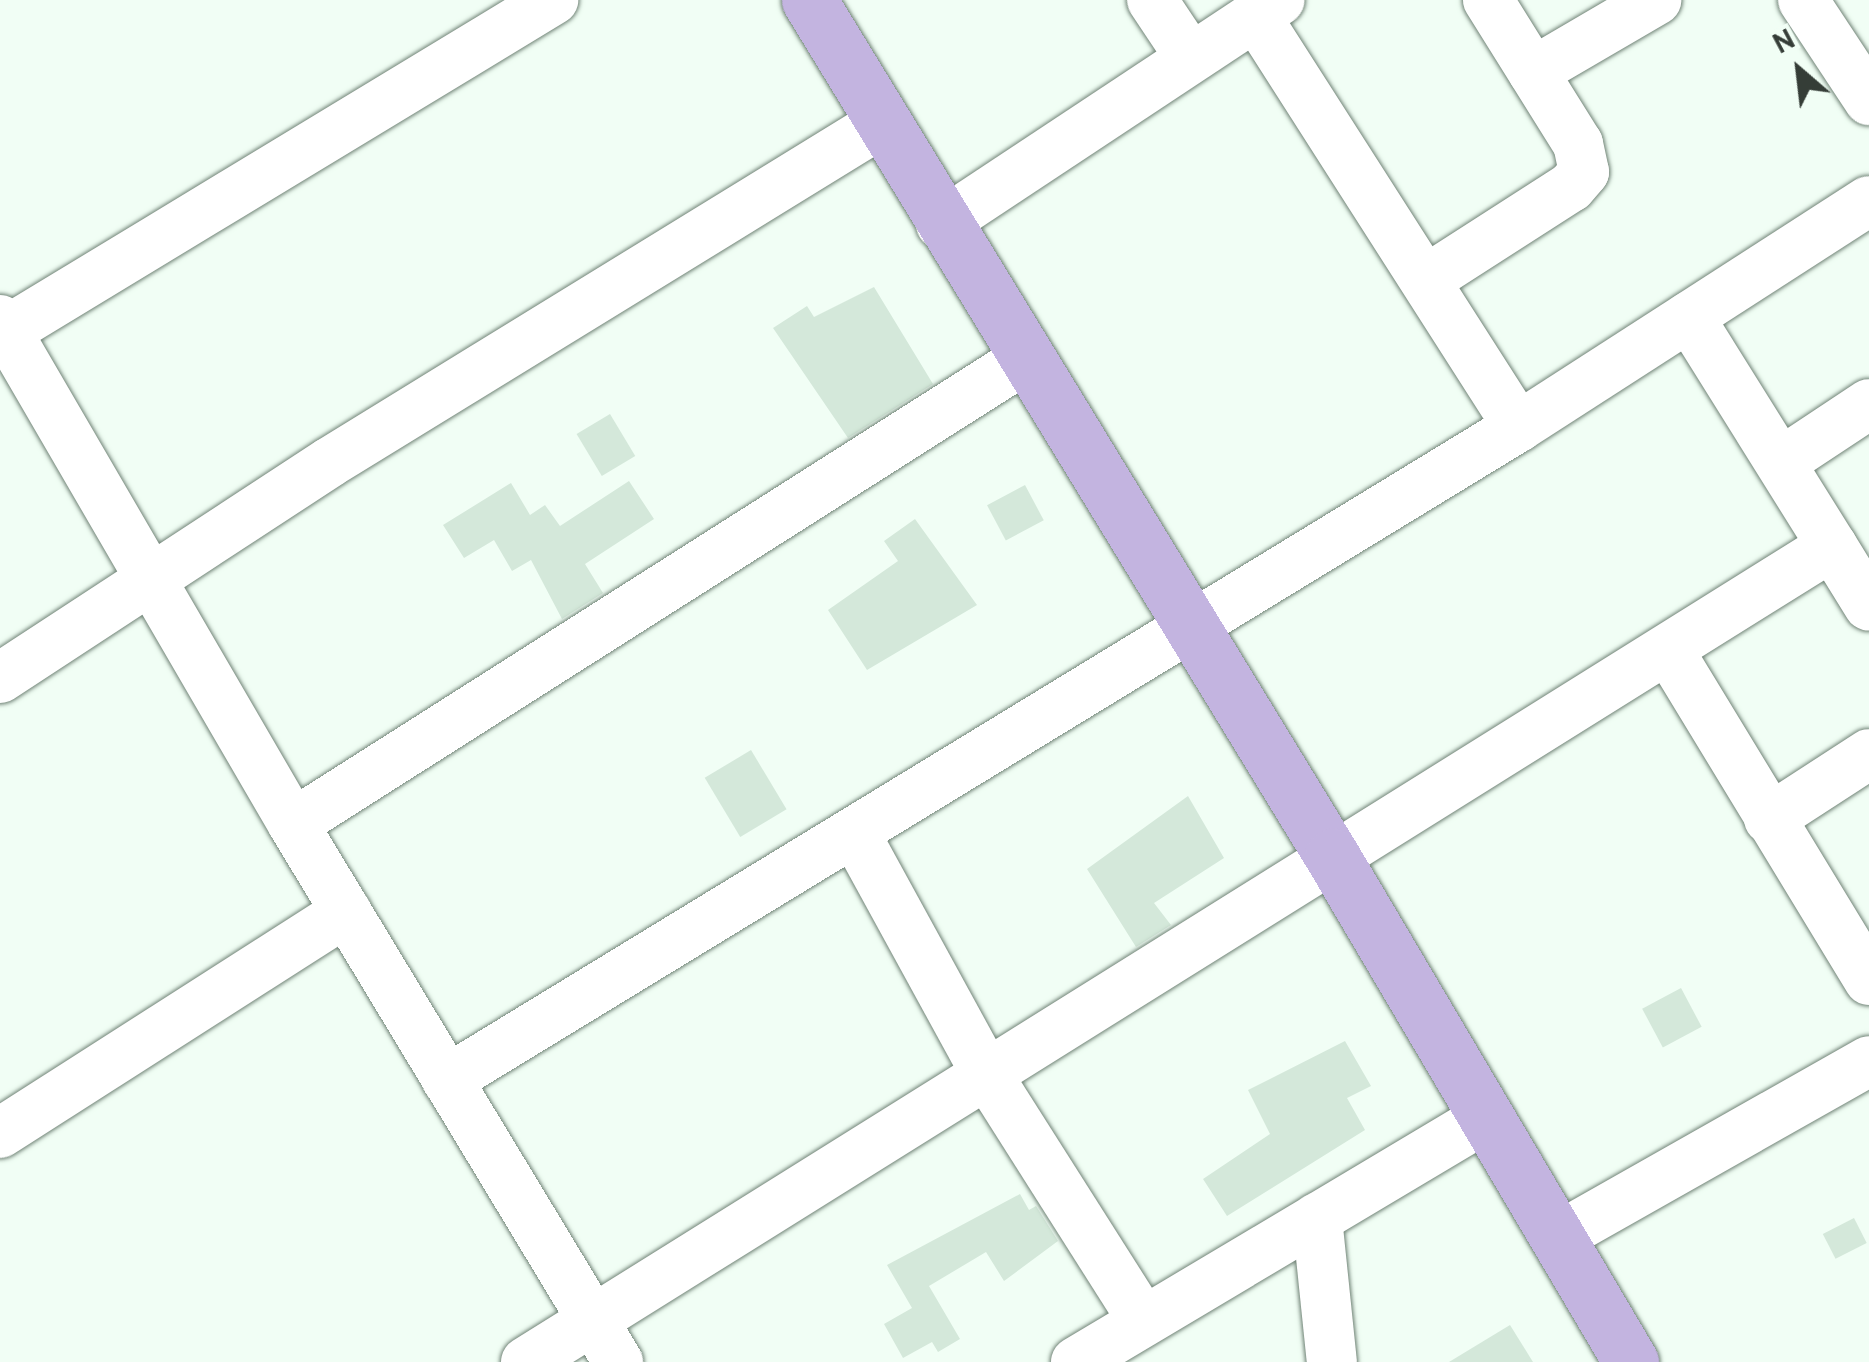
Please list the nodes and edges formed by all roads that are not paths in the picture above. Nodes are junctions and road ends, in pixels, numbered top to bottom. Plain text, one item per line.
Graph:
1 (553, 0) edge
2 (809, 0) edge
3 (1152, 0) edge
4 (1488, 0) edge
5 (1656, 0) edge
6 (1804, 0) edge
7 (1267, 8) edge
8 (1190, 57) junction
9 (1533, 72) junction
10 (1869, 100) edge
11 (880, 124) junction
12 (1869, 201) edge
13 (941, 224) junction
14 (1426, 280) junction
15 (1689, 317) junction
16 (2, 329) edge
17 (1025, 359) junction
18 (1869, 404) edge
19 (1518, 426) junction
20 (1783, 461) junction
21 (1832, 546) junction
22 (152, 582) junction
23 (1869, 606) edge
24 (1191, 624) junction
25 (1669, 651) junction
26 (0, 678) edge
27 (1869, 754) edge
28 (1769, 818) junction
29 (294, 824) junction
30 (855, 834) junction
31 (1332, 856) junction
32 (346, 912) junction
33 (1869, 980) edge
34 (1869, 1061) edge
35 (986, 1072) junction
36 (447, 1080) junction
37 (1486, 1117) junction
38 (0, 1133) edge
39 (1317, 1218) junction
40 (1558, 1237) junction
41 (592, 1320) junction
42 (1142, 1320) junction
43 (526, 1362) edge
44 (618, 1362) edge
45 (1076, 1362) edge
46 (1332, 1362) edge
47 (1631, 1362) edge

1 - 16 street
2 - 11 main road
3 - 8 street
4 - 9 street
5 - 9 street
6 - 10 street
7 - 8 street
7 - 14 street
8 - 13 street
9 - 14 street
11 - 13 main road
11 - 22 street
12 - 15 street
13 - 17 main road
14 - 19 street
15 - 19 street
15 - 20 street
16 - 22 street
17 - 24 main road
17 - 29 street
18 - 20 street
19 - 24 street
20 - 21 street
21 - 23 street
21 - 25 street
22 - 26 street
22 - 29 street
24 - 30 street
24 - 31 main road
25 - 28 street
25 - 31 street
27 - 28 street
28 - 33 street
29 - 32 street
30 - 35 street
30 - 36 street
31 - 35 street
31 - 37 main road
32 - 36 street
32 - 38 street
34 - 40 street
35 - 41 street
35 - 42 street
36 - 41 street
37 - 39 street
37 - 40 main road
39 - 42 street
39 - 46 street
40 - 47 main road
41 - 43 street
41 - 44 street
42 - 45 street

